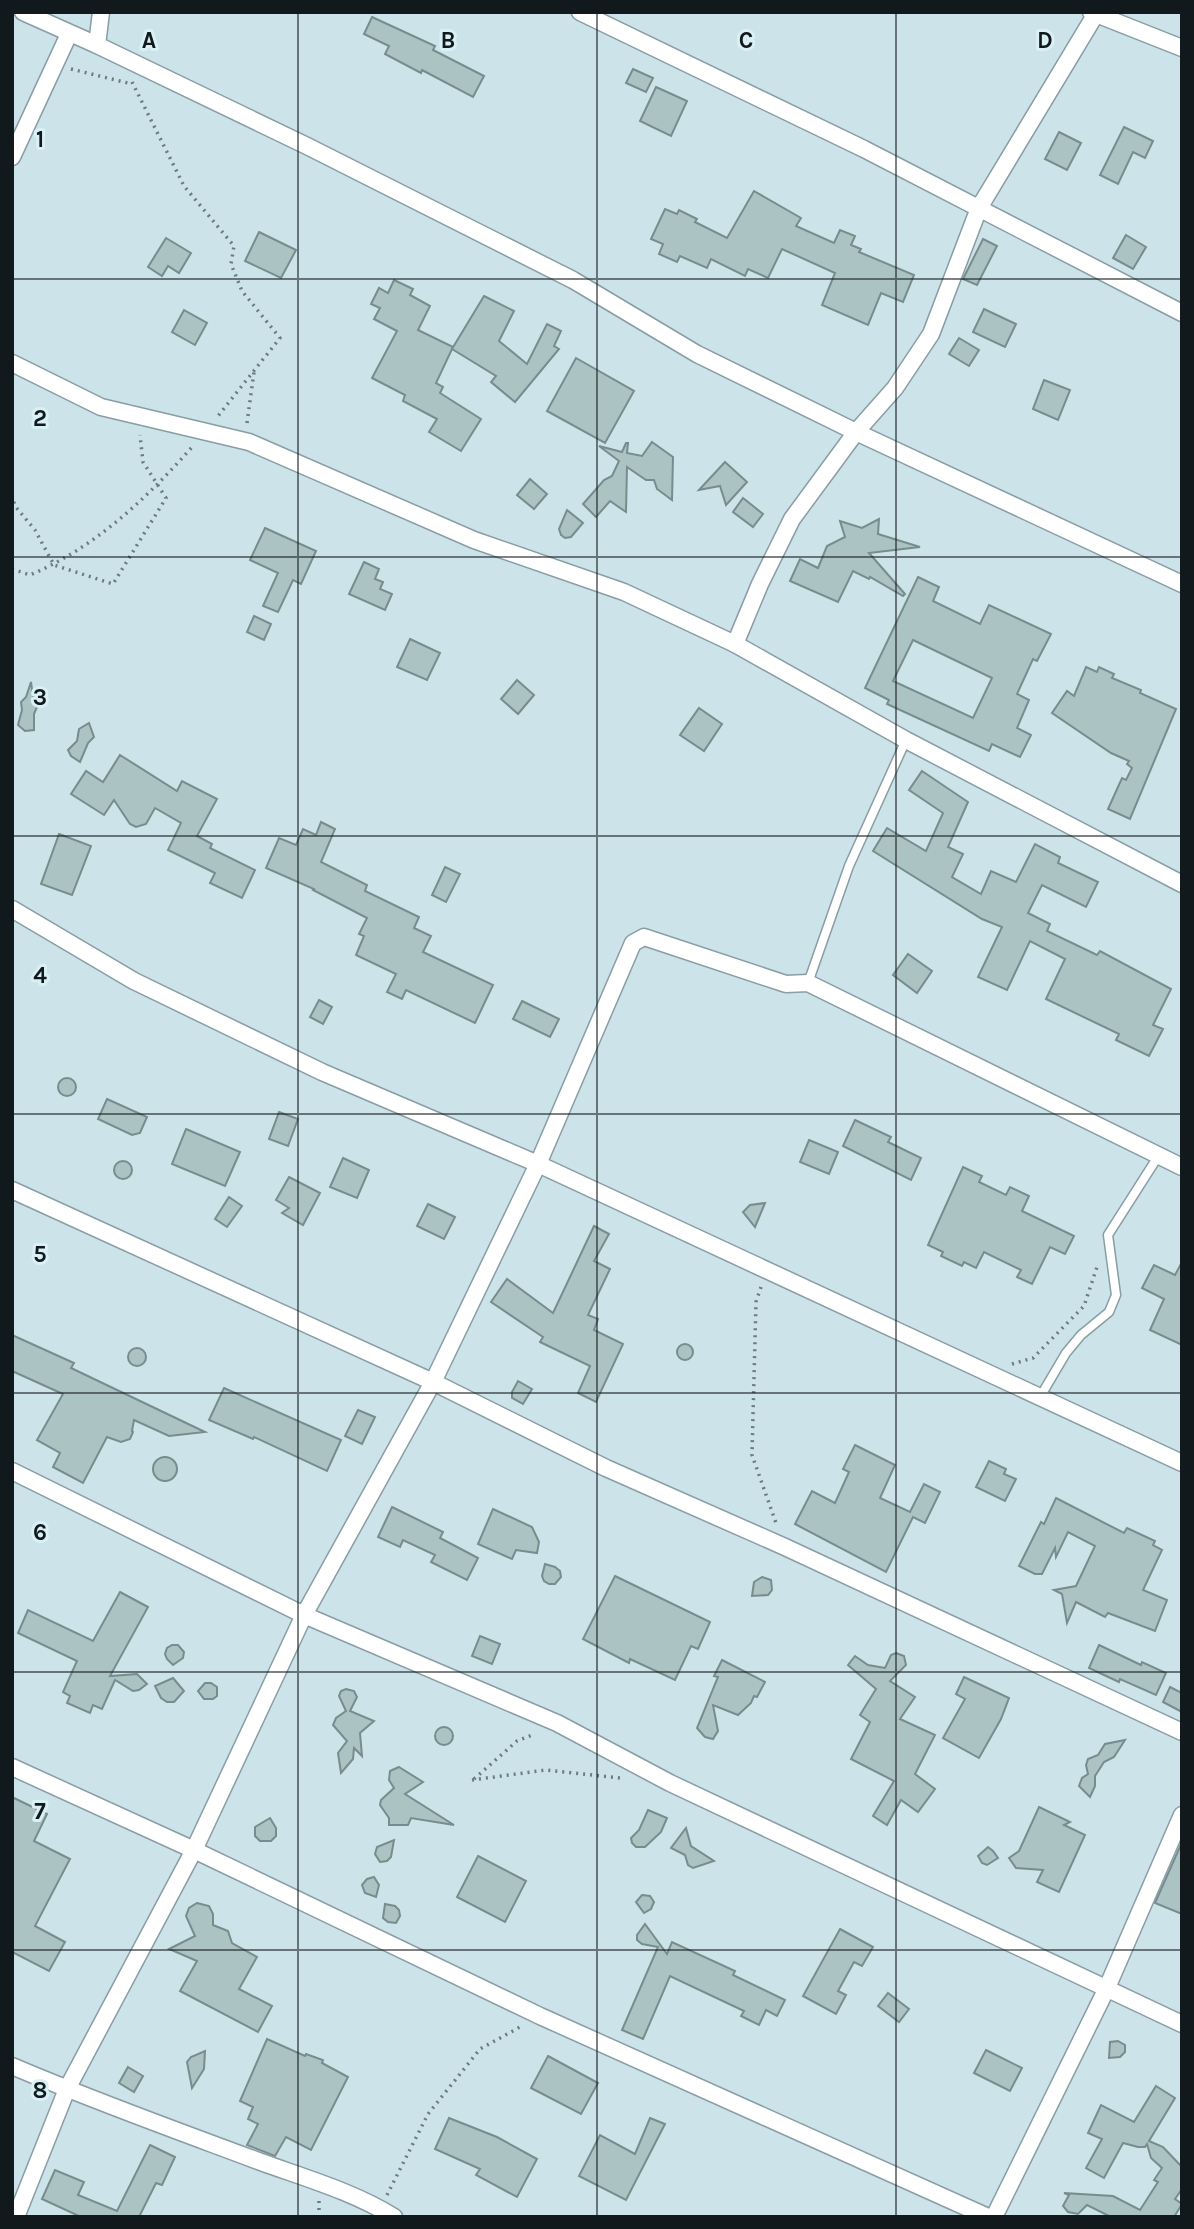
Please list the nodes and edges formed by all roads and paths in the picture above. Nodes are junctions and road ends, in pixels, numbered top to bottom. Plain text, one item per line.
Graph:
1 (23, 12) edge
2 (101, 12) edge
3 (580, 12) edge
4 (1095, 13) edge
5 (69, 34) junction
6 (97, 45) junction
7 (1182, 48) edge
8 (55, 64) junction
9 (125, 74) dead end
10 (134, 84) junction
11 (12, 157) edge
12 (979, 208) junction
13 (1182, 313) edge
14 (12, 363) edge
15 (254, 370) junction
16 (137, 415) junction
17 (206, 431) junction
18 (856, 432) junction
19 (245, 440) junction
20 (158, 486) junction
21 (12, 495) edge
22 (54, 565) junction
23 (12, 569) edge
24 (1182, 584) edge
25 (735, 644) junction
26 (906, 740) junction
27 (1182, 884) edge
28 (12, 909) edge
29 (808, 983) junction
30 (1159, 1155) junction
31 (538, 1164) junction
32 (1182, 1167) edge
33 (12, 1190) edge
34 (1108, 1235) junction
35 (766, 1268) junction
36 (985, 1371) junction
37 (433, 1382) junction
38 (1040, 1397) junction
39 (1182, 1464) edge
40 (12, 1471) edge
41 (785, 1547) junction
42 (304, 1615) junction
43 (557, 1723) junction
44 (1182, 1732) edge
45 (12, 1767) edge
46 (629, 1779) dead end
47 (1182, 1815) edge
48 (194, 1850) junction
49 (1106, 1990) junction
50 (540, 2015) junction
51 (1182, 2024) edge
52 (12, 2066) edge
53 (67, 2089) junction
54 (387, 2212) edge
55 (16, 2217) edge
56 (988, 2217) edge
57 (994, 2217) edge

1 - 5 street
2 - 6 street
3 - 12 street
4 - 7 street
4 - 12 street
5 - 6 street
5 - 8 street
6 - 18 street
8 - 10 path
8 - 11 street
9 - 10 path
10 - 15 path
12 - 13 street
12 - 18 street
14 - 16 street
15 - 17 path
15 - 19 path
16 - 17 street
16 - 20 path
17 - 19 street
17 - 20 path
18 - 24 street
18 - 25 street
19 - 25 street
20 - 22 path
20 - 22 path
21 - 22 path
22 - 23 path
25 - 26 street
26 - 27 street
26 - 29 lane
28 - 31 street
29 - 30 street
29 - 31 street
30 - 32 street
30 - 34 lane
31 - 35 street
31 - 37 street
33 - 37 street
34 - 36 path
34 - 38 lane
35 - 36 street
35 - 41 path
36 - 38 street
37 - 41 street
37 - 42 street
38 - 39 street
40 - 42 street
41 - 44 street
42 - 43 street
42 - 48 street
43 - 46 path
43 - 49 street
45 - 48 street
47 - 49 street
48 - 50 street
48 - 53 street
49 - 51 street
49 - 57 street
50 - 54 path
50 - 56 street
52 - 53 street
53 - 54 street
53 - 55 street

